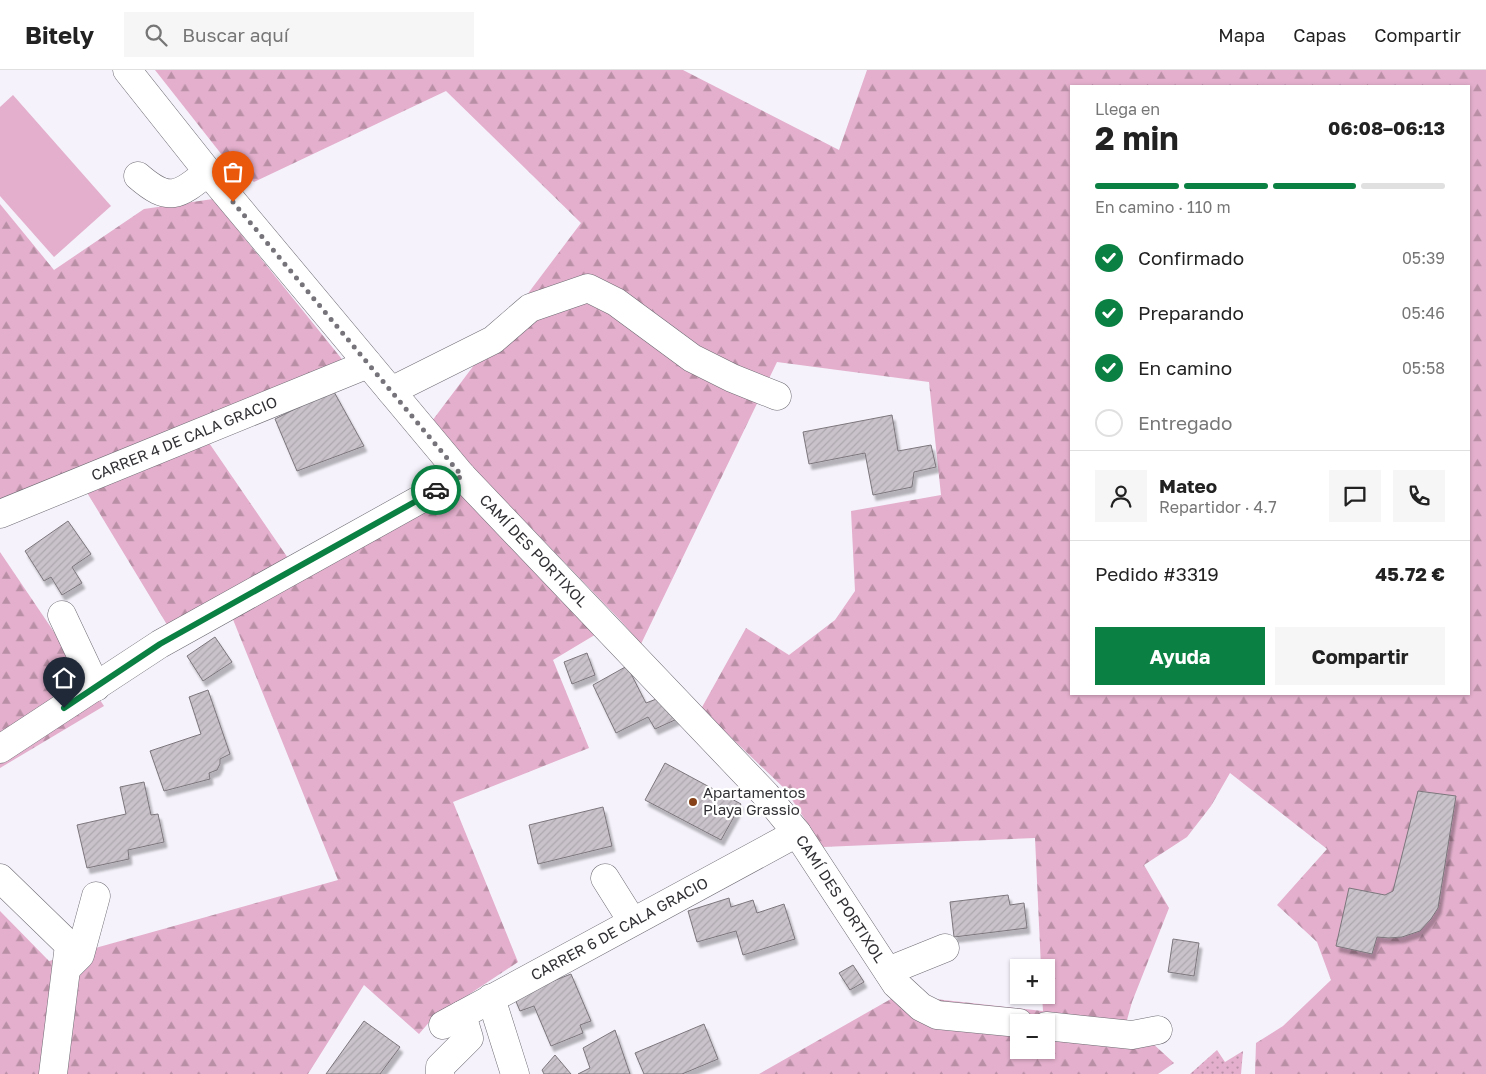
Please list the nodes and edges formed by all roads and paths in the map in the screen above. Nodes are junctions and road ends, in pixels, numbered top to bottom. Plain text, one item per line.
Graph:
1 (127, 70) edge
2 (208, 172) junction
3 (138, 176) dead end
4 (368, 364) junction
5 (391, 392) junction
6 (776, 396) dead end
7 (462, 476) junction
8 (0, 514) edge
9 (62, 615) dead end
10 (96, 687) junction
11 (0, 750) edge
12 (798, 833) junction
13 (0, 878) edge
14 (605, 878) dead end
15 (96, 896) dead end
16 (632, 921) junction
17 (945, 948) dead end
18 (66, 969) junction
19 (888, 971) junction
20 (491, 998) junction
21 (1010, 1022) edge
22 (1055, 1027) edge
23 (1158, 1030) dead end
24 (53, 1074) edge
25 (440, 1074) edge
26 (515, 1074) edge

1 - 2 street, CAMÍ DES PORTIXOL
2 - 3 street
2 - 4 street, CAMÍ DES PORTIXOL
4 - 5 street, CAMÍ DES PORTIXOL
4 - 8 street, CARRER 4 DE CALA GRACIO
5 - 6 street
5 - 7 street, CAMÍ DES PORTIXOL
7 - 10 street
7 - 12 street, CAMÍ DES PORTIXOL
9 - 10 street
10 - 11 street
12 - 16 street, CARRER 6 DE CALA GRACIO
12 - 19 street, CAMÍ DES PORTIXOL
13 - 18 street
14 - 16 street
15 - 18 street
16 - 20 street, CARRER 6 DE CALA GRACIO
17 - 19 street
18 - 24 street
19 - 21 street, CAMÍ DES PORTIXOL
20 - 25 street, CARRER 6 DE CALA GRACIO
20 - 26 street
22 - 23 street

